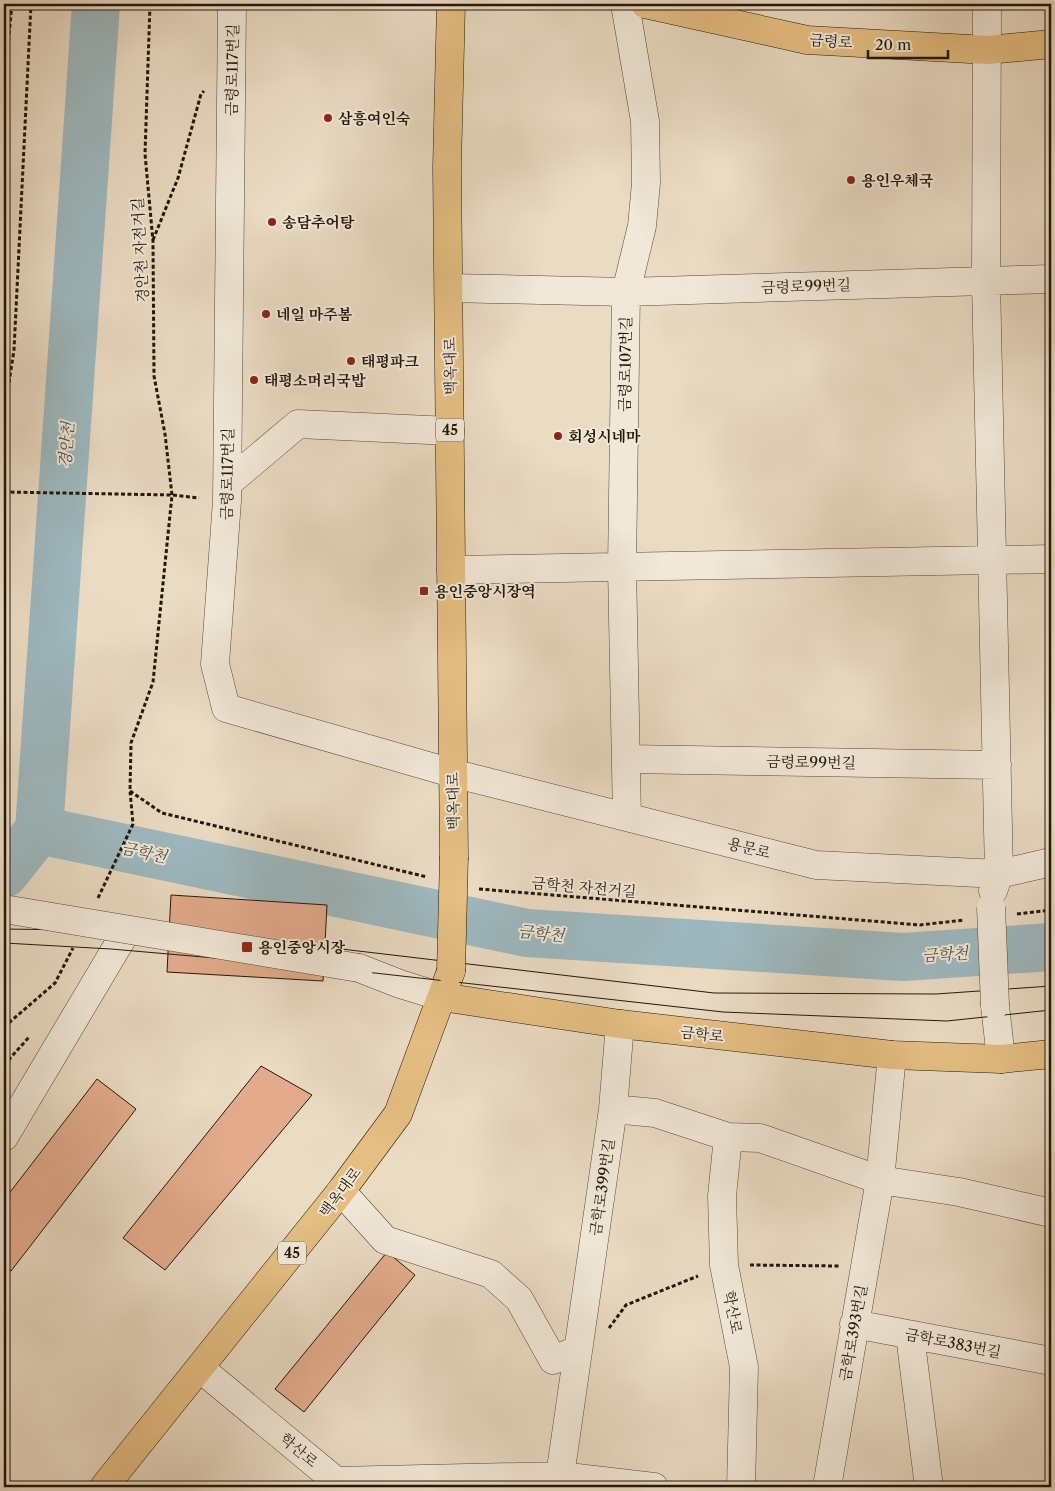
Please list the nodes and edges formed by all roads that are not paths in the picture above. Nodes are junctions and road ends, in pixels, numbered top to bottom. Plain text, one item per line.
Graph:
1 (232, 4) edge
2 (451, 4) edge
3 (626, 4) edge
4 (645, 4) edge
5 (987, 4) edge
6 (705, 10) edge
7 (1051, 44) edge
8 (988, 50) junction
9 (1051, 279) edge
10 (986, 281) junction
11 (449, 288) junction
12 (626, 292) junction
13 (450, 431) junction
14 (228, 483) junction
15 (993, 559) junction
16 (1051, 559) edge
17 (622, 567) junction
18 (451, 570) junction
19 (626, 759) junction
20 (997, 765) junction
21 (452, 773) junction
22 (627, 817) junction
23 (1051, 862) edge
24 (999, 874) junction
25 (4, 908) edge
26 (127, 930) junction
27 (442, 997) junction
28 (620, 1024) junction
29 (1051, 1054) edge
30 (892, 1055) junction
31 (1001, 1059) junction
32 (613, 1109) junction
33 (4, 1137) edge
34 (728, 1137) junction
35 (880, 1180) junction
36 (341, 1191) junction
37 (1051, 1213) edge
38 (854, 1324) junction
39 (910, 1335) junction
40 (578, 1350) junction
41 (1051, 1361) edge
42 (200, 1369) junction
43 (560, 1476) junction
44 (104, 1487) edge
45 (654, 1487) edge
46 (741, 1487) edge
47 (827, 1487) edge
48 (929, 1487) edge

1 - 14 street, 금령로117번길
2 - 11 main road, 백옥대로 / 45
3 - 12 street, 금령로107번길
4 - 6 main road, 금령로
5 - 8 street
6 - 8 main road, 금령로
7 - 8 main road, 금령로
8 - 10 street
9 - 10 street, 금령로99번길
10 - 12 street, 금령로99번길
10 - 15 street
11 - 12 street, 금령로99번길
11 - 13 main road, 백옥대로 / 45
12 - 17 street, 금령로107번길
13 - 14 street
13 - 18 main road, 백옥대로 / 45
14 - 21 street, 금령로117번길
15 - 16 street
15 - 17 street
15 - 20 street
17 - 18 street
17 - 19 street, 금령로107번길
18 - 21 main road, 백옥대로 / 45
19 - 20 street, 금령로99번길
19 - 22 street, 금령로107번길
20 - 24 street
21 - 22 street, 용문로
21 - 27 main road, 백옥대로 / 45, bridge
22 - 24 street, 용문로
23 - 24 street, 용문로
24 - 31 street, bridge
25 - 26 street, 금학로, bridge
26 - 27 street, 금학로, bridge
26 - 33 street
27 - 28 main road, 금학로
27 - 36 main road, 백옥대로 / 45
28 - 30 main road, 금학로
28 - 32 street, 금학로399번길
29 - 31 main road, 금학로
30 - 31 main road, 금학로
30 - 35 street, 금학로393번길
32 - 34 street
32 - 40 street, 금학로399번길
34 - 35 street
34 - 46 street, 학산로
35 - 37 street
35 - 38 street, 금학로393번길
36 - 40 street
36 - 42 main road, 백옥대로 / 45
38 - 39 street, 금학로383번길
38 - 47 street, 금학로393번길
39 - 41 street, 금학로383번길
39 - 48 street
40 - 43 street, 금학로399번길
42 - 43 street, 학산로
42 - 44 main road, 백옥대로 / 45
43 - 45 street, 학산로

